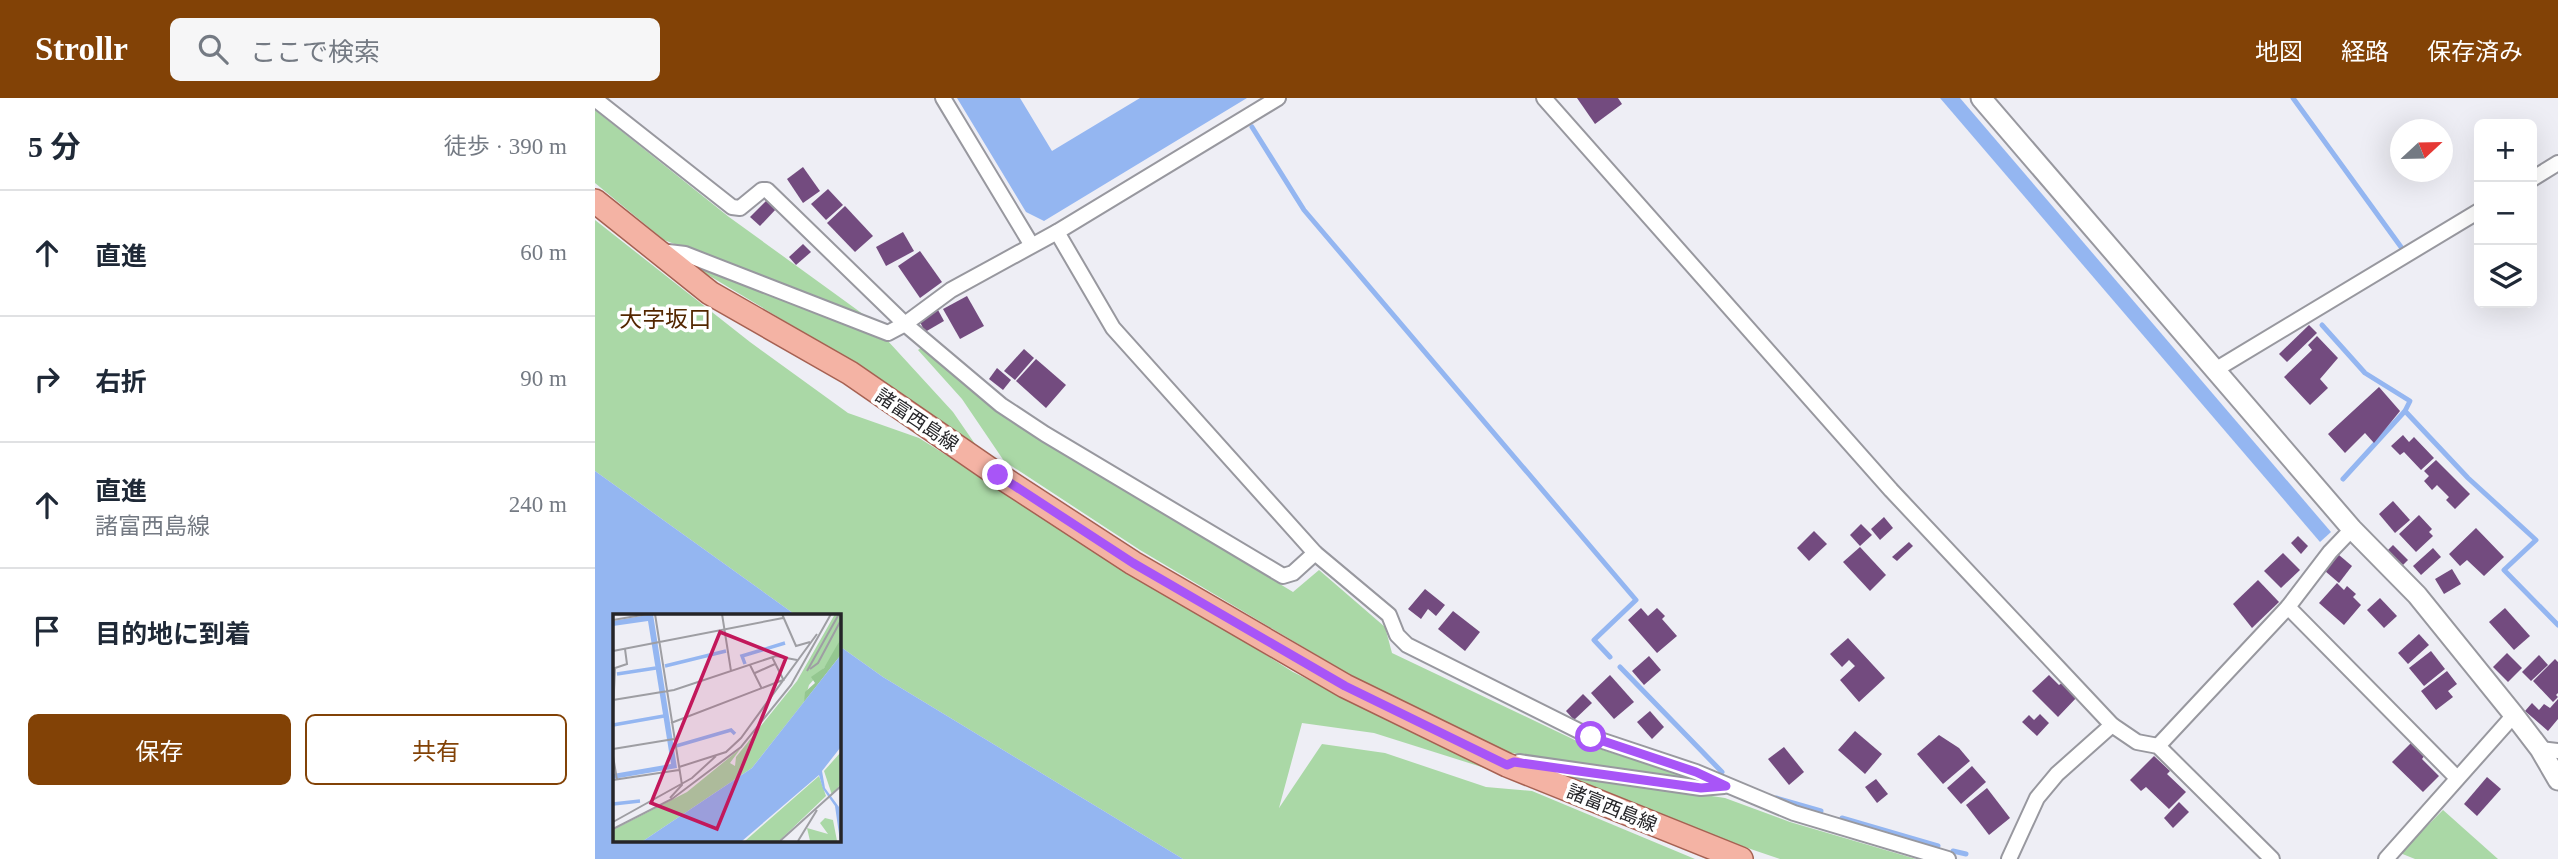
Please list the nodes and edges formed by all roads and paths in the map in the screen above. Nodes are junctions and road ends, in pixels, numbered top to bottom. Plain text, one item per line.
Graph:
1 (943, 98) edge
2 (1278, 98) edge
3 (1544, 98) edge
4 (1981, 98) edge
5 (595, 99) edge
6 (2558, 163) edge
7 (2537, 176) edge
8 (595, 201) edge
9 (2474, 214) edge
10 (1057, 232) junction
11 (1031, 244) junction
12 (655, 250) junction
13 (905, 324) junction
14 (2215, 370) junction
15 (2352, 529) junction
16 (1315, 553) junction
17 (2288, 607) junction
18 (2514, 715) junction
19 (2112, 725) junction
20 (2158, 746) junction
21 (2549, 750) edge
22 (1507, 765) junction
23 (2457, 778) junction
24 (2558, 780) edge
25 (1726, 786) junction
26 (1741, 859) edge
27 (1948, 859) edge
28 (2009, 859) edge
29 (2272, 859) edge
30 (2386, 859) edge

1 - 11 street
2 - 10 street
3 - 19 street
4 - 14 street
5 - 13 street
6 - 7 street
8 - 12 main road, 諸富西島線
9 - 14 street
10 - 11 street
10 - 16 street
11 - 13 street
12 - 13 street
12 - 22 main road, 諸富西島線
13 - 16 street
14 - 15 street
15 - 17 street
15 - 18 street
16 - 25 street
17 - 20 street
17 - 23 street
18 - 21 street
18 - 23 street
19 - 20 street
19 - 28 street
20 - 29 street
21 - 24 street
22 - 25 street
22 - 26 main road, 諸富西島線
23 - 30 street
25 - 27 street

